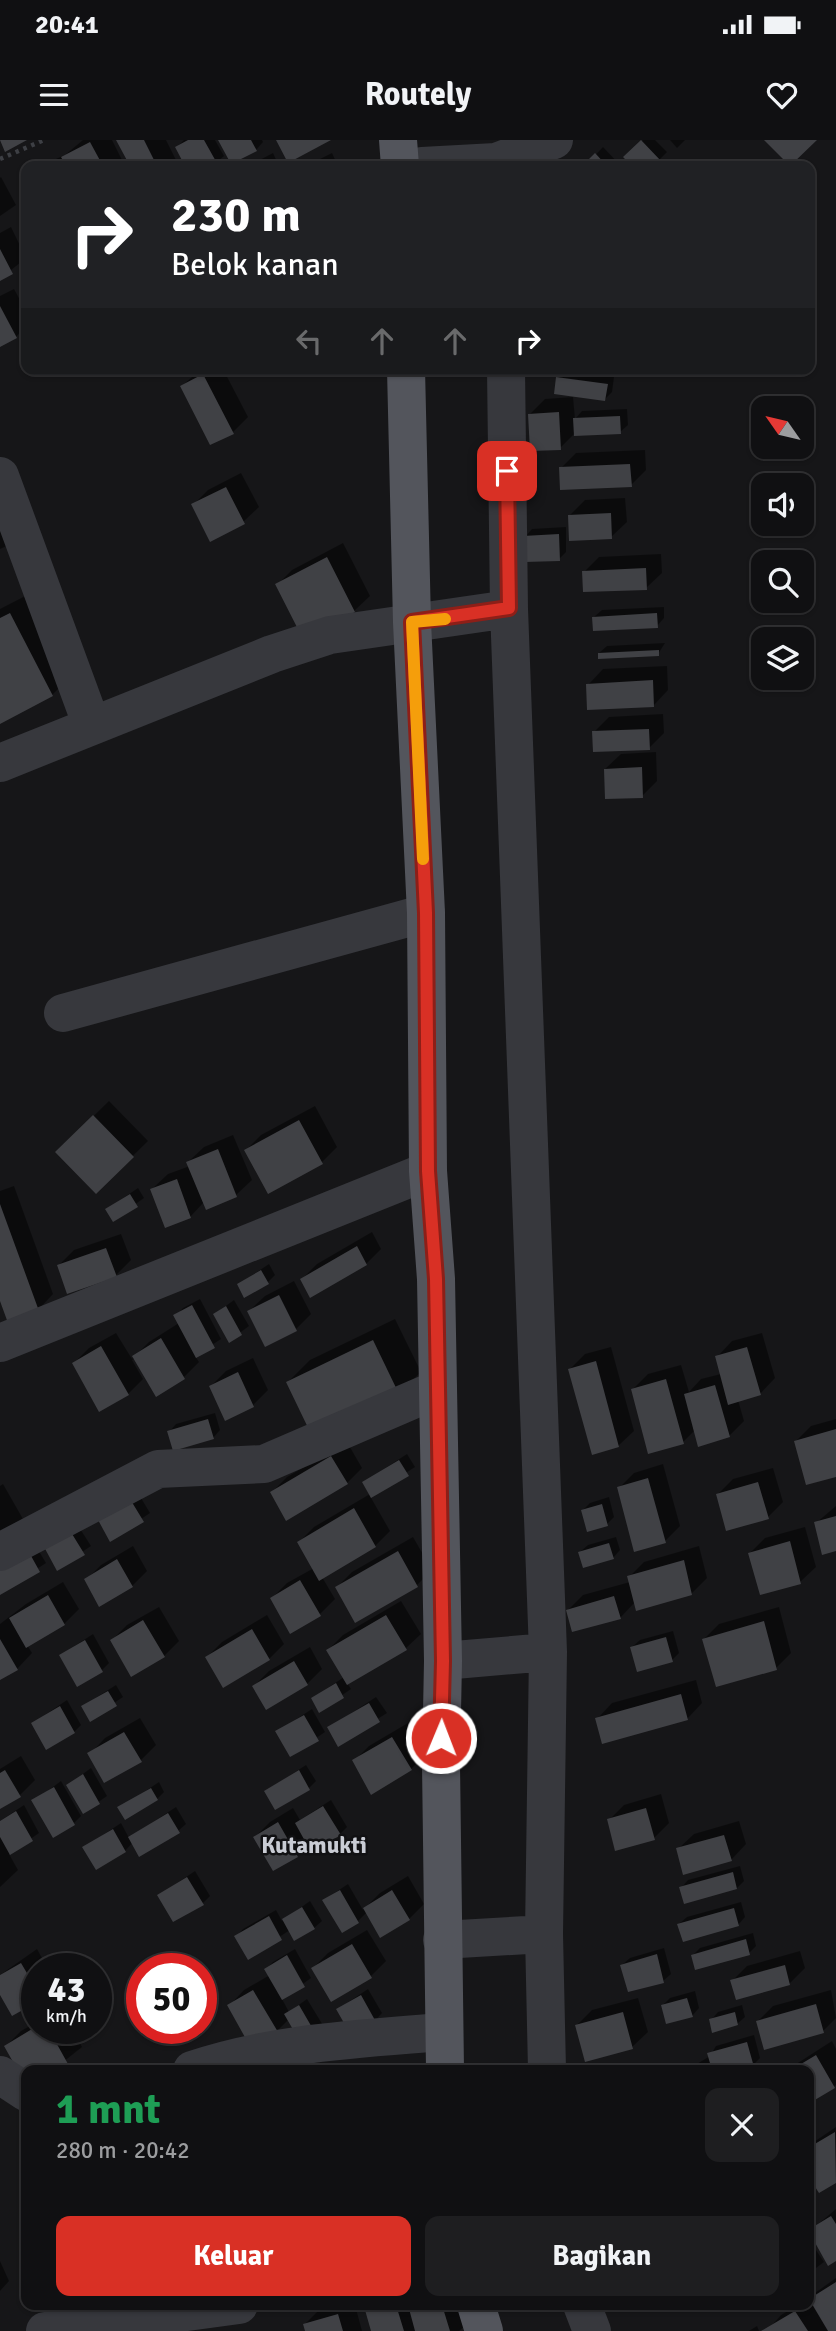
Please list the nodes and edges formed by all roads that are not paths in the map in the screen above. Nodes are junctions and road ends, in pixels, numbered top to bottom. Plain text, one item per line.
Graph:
1 (398, 140) edge
2 (554, 140) edge
3 (494, 157) edge
4 (400, 161) edge
5 (462, 161) edge
6 (406, 375) edge
7 (506, 375) edge
8 (0, 476) edge
9 (504, 610) junction
10 (414, 622) junction
11 (92, 726) junction
12 (0, 763) edge
13 (426, 913) junction
14 (63, 1013) dead end
15 (428, 1171) junction
16 (0, 1343) edge
17 (438, 1389) junction
18 (0, 1552) edge
19 (545, 1653) junction
20 (453, 1662) junction
21 (539, 1935) junction
22 (451, 1939) junction
23 (442, 2032) junction
24 (207, 2065) edge
25 (445, 2065) edge
26 (547, 2065) edge
27 (0, 2075) edge
28 (21, 2089) edge
29 (202, 2310) edge
30 (478, 2310) edge
31 (584, 2310) edge
32 (46, 2331) edge
33 (484, 2331) edge
34 (592, 2331) edge

1 - 4 main road
2 - 3 street
3 - 5 street
6 - 10 main road
7 - 9 street
8 - 11 street
9 - 10 street
9 - 19 street
10 - 11 street
10 - 13 main road
11 - 12 street
13 - 14 street
13 - 15 main road
15 - 16 street
15 - 17 main road
17 - 18 street
17 - 20 main road
19 - 20 street
19 - 21 street
20 - 22 main road
21 - 22 street
21 - 26 street
22 - 23 main road
23 - 24 street
23 - 25 main road
27 - 28 street
29 - 32 street
30 - 33 main road
31 - 34 street

